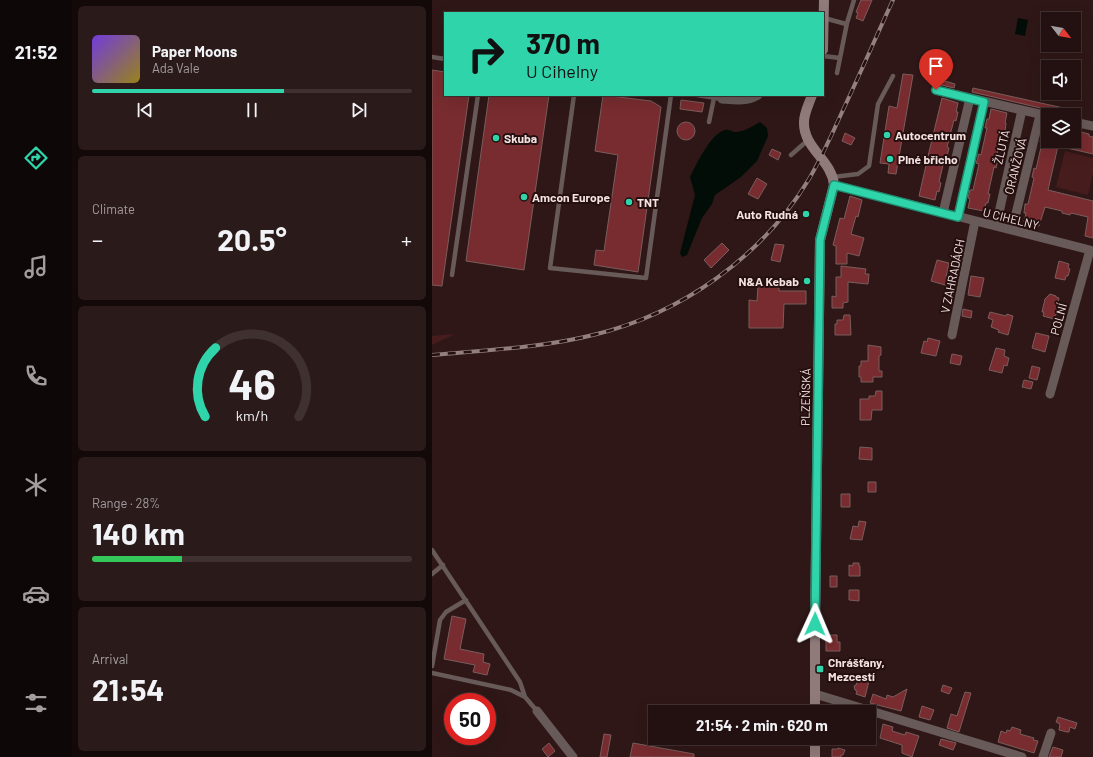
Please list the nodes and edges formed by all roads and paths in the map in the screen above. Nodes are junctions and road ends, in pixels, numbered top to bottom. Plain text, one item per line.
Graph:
1 (824, 0) edge
2 (854, 0) edge
3 (824, 18) edge
4 (846, 24) junction
5 (824, 56) edge
6 (432, 57) edge
7 (840, 58) junction
8 (444, 59) edge
9 (837, 73) dead end
10 (893, 76) dead end
11 (936, 90) dead end
12 (478, 96) edge
13 (574, 96) edge
14 (671, 96) edge
15 (704, 96) edge
16 (756, 96) edge
17 (812, 96) edge
18 (718, 98) junction
19 (970, 98) junction
20 (984, 102) junction
21 (1022, 110) junction
22 (1041, 114) edge
23 (709, 122) dead end
24 (1081, 123) edge
25 (1041, 126) edge
26 (1093, 126) edge
27 (808, 140) junction
28 (791, 155) dead end
29 (834, 181) junction
30 (943, 213) junction
31 (958, 217) junction
32 (975, 221) junction
33 (996, 226) junction
34 (1012, 230) junction
35 (1090, 250) joint
36 (452, 275) dead end
37 (952, 335) dead end
38 (1050, 394) dead end
39 (432, 550) edge
40 (443, 565) junction
41 (432, 574) edge
42 (466, 600) junction
43 (432, 666) edge
44 (432, 673) edge
45 (815, 694) junction
46 (525, 697) junction
47 (815, 705) edge
48 (537, 711) joint
49 (1050, 733) dead end
50 (815, 745) edge
51 (573, 757) edge
52 (815, 757) edge
53 (1022, 757) edge
54 (1043, 757) edge

1 - 3 main road
2 - 4 lane
3 - 4 lane
4 - 7 lane
5 - 7 lane
6 - 8 lane
7 - 9 lane
10 - 29 lane
11 - 19 street
12 - 36 lane
13 - 14 lane
15 - 18 lane
16 - 18 street
17 - 27 main road
18 - 23 lane
19 - 20 street
19 - 30 street
20 - 21 street
20 - 31 street
21 - 22 street
21 - 33 street, ŽLUTÁ
24 - 26 street
25 - 34 street, ORANŽOVÁ
27 - 28 lane
27 - 29 main road
29 - 30 street, U CIHELNY
29 - 45 main road, PLZEŇSKÁ
30 - 31 street, U CIHELNY
31 - 32 street, U CIHELNY
32 - 33 street, U CIHELNY
32 - 37 street, V ZAHRADÁCH
33 - 34 street, U CIHELNY
34 - 35 street, U CIHELNY
35 - 38 street, POLNÍ
39 - 40 lane
40 - 41 lane
40 - 42 lane
42 - 43 lane
42 - 46 lane
44 - 46 lane
45 - 47 main road, PLZEŇSKÁ
45 - 53 street
46 - 48 lane
48 - 51 street
49 - 54 street
50 - 52 main road

